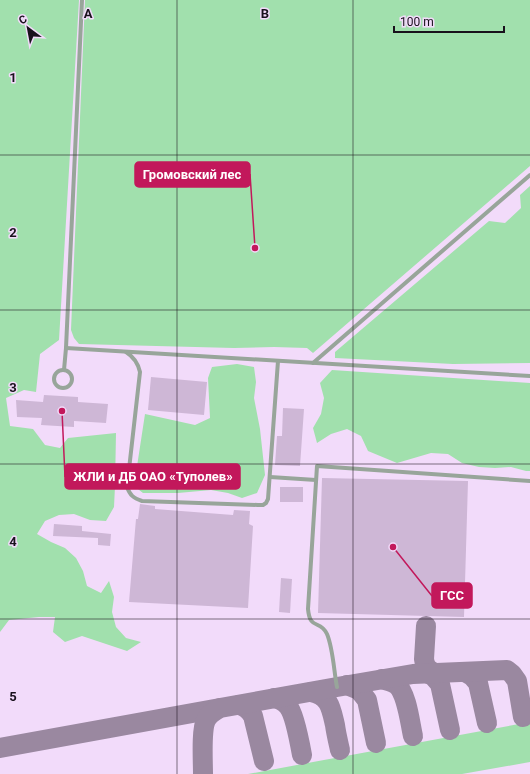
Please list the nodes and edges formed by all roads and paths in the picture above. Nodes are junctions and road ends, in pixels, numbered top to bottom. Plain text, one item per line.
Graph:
1 (82, 0) edge
2 (530, 175) edge
3 (66, 348) junction
4 (126, 352) junction
5 (278, 361) junction
6 (312, 363) junction
7 (64, 370) junction
8 (530, 376) edge
9 (270, 477) junction
10 (316, 480) junction
11 (530, 481) edge
12 (337, 687) dead end

1 - 3 lane
2 - 6 lane
3 - 4 lane
3 - 7 lane
4 - 5 lane
4 - 9 lane
5 - 6 lane
5 - 9 lane
6 - 8 lane
7 - 7 lane
9 - 10 lane
10 - 11 lane
10 - 12 lane

